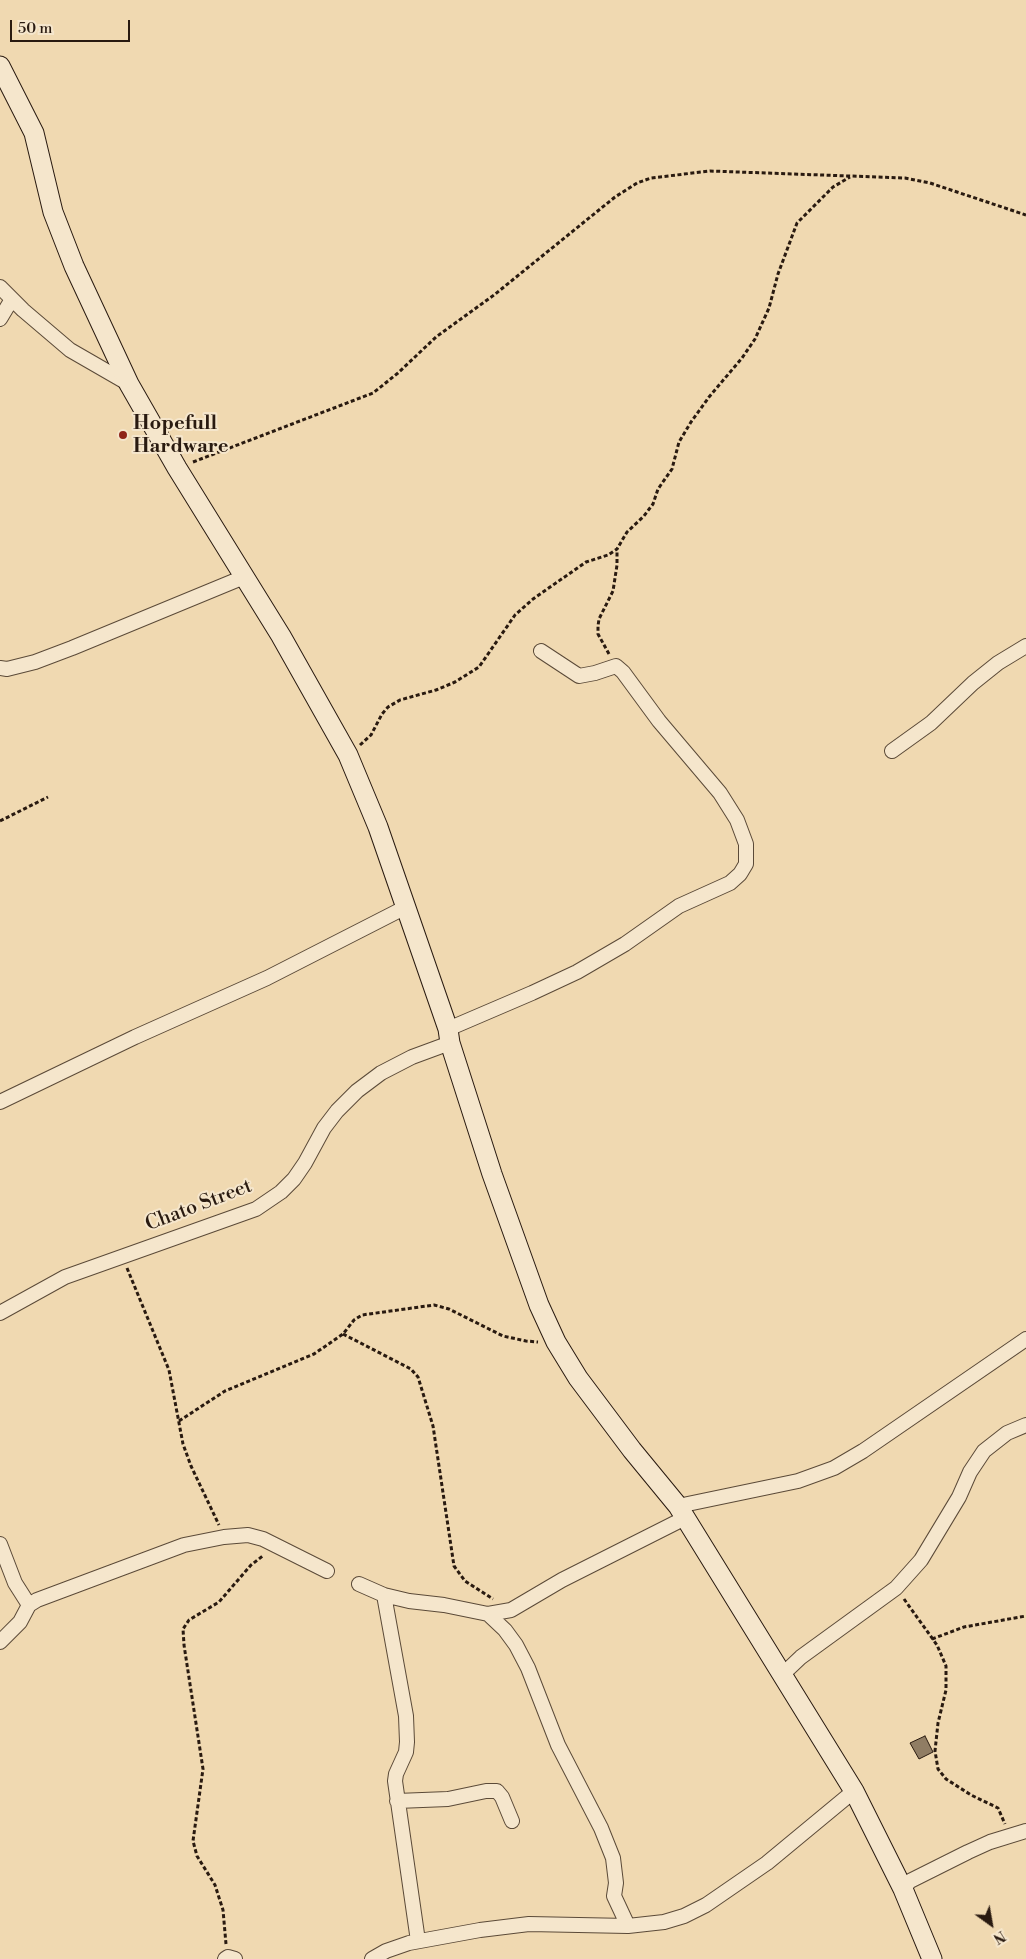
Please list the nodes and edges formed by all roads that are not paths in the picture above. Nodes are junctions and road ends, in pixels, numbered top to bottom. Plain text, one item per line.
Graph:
1 (0, 66) edge
2 (0, 287) edge
3 (12, 299) junction
4 (0, 320) edge
5 (129, 384) junction
6 (244, 577) junction
7 (1026, 646) edge
8 (541, 651) dead end
9 (0, 668) edge
10 (892, 751) dead end
11 (406, 907) junction
12 (449, 1036) junction
13 (0, 1102) edge
14 (0, 1313) edge
15 (1026, 1339) edge
16 (1026, 1425) edge
17 (681, 1512) junction
18 (0, 1544) edge
19 (327, 1571) dead end
20 (360, 1584) dead end
21 (384, 1595) junction
22 (29, 1605) junction
23 (488, 1614) junction
24 (0, 1642) edge
25 (782, 1675) junction
26 (854, 1791) junction
27 (397, 1800) junction
28 (512, 1821) dead end
29 (1026, 1831) edge
30 (904, 1888) junction
31 (628, 1926) junction
32 (418, 1941) junction
33 (372, 1959) edge
34 (932, 1959) edge

1 - 5 street
2 - 3 street
3 - 4 street
3 - 5 street
5 - 6 street
6 - 9 street
6 - 11 street
7 - 10 street
8 - 12 street, Chato Street
11 - 12 street
11 - 13 street
12 - 14 street, Chato Street
12 - 17 street
15 - 17 street
16 - 25 street
17 - 23 street
17 - 25 street
18 - 22 street
19 - 22 street
20 - 21 street
21 - 23 street
21 - 27 street
22 - 24 street
23 - 31 street
25 - 26 street
26 - 30 street
26 - 31 street
27 - 28 street
27 - 32 street
29 - 30 street
30 - 34 street
31 - 32 street
32 - 33 street

